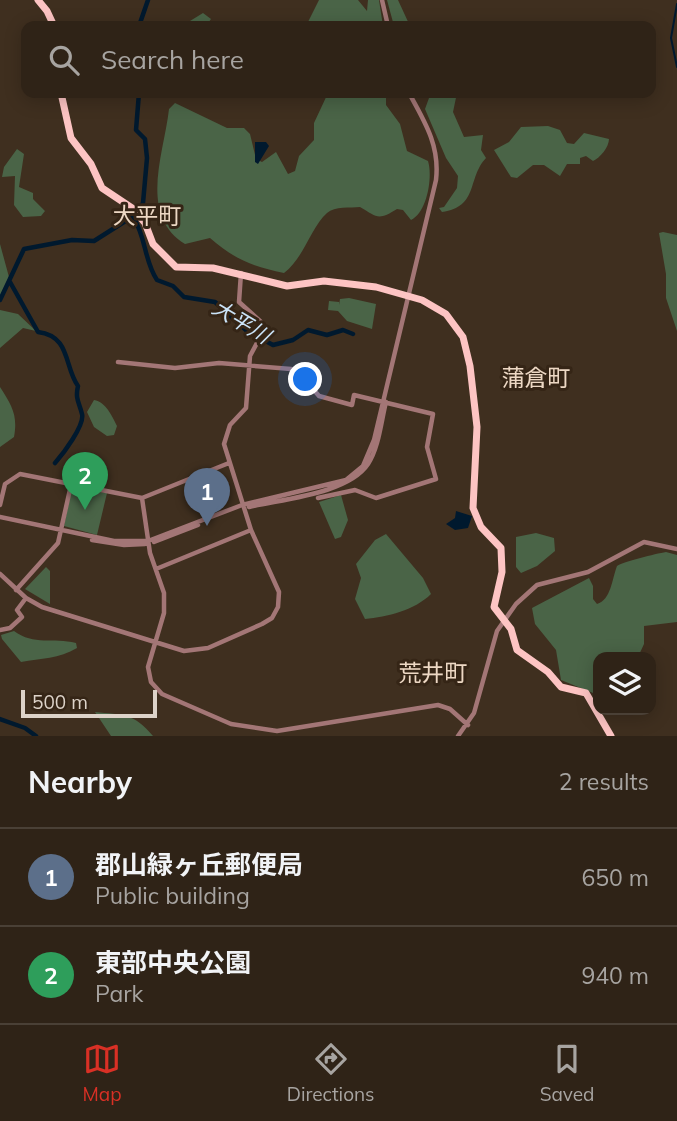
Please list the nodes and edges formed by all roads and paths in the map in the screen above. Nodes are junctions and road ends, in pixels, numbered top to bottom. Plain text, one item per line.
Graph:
1 (38, 0) edge
2 (383, 0) edge
3 (52, 21) edge
4 (388, 21) edge
5 (62, 98) edge
6 (413, 98) edge
7 (242, 273) junction
8 (411, 293) junction
9 (118, 362) dead end
10 (250, 366) junction
11 (384, 402) junction
12 (229, 463) junction
13 (71, 485) junction
14 (142, 498) junction
15 (318, 498) dead end
16 (0, 505) edge
17 (243, 507) junction
18 (0, 519) edge
19 (251, 530) junction
20 (61, 532) junction
21 (148, 542) junction
22 (677, 549) edge
23 (156, 569) junction
24 (0, 574) edge
25 (16, 590) junction
26 (26, 598) junction
27 (503, 620) junction
28 (0, 630) edge
29 (155, 642) junction
30 (468, 725) junction
31 (609, 735) edge
32 (458, 736) edge

1 - 3 main road
2 - 4 street
5 - 7 main road
6 - 8 street
7 - 8 main road
7 - 10 street
8 - 11 street
8 - 27 main road
9 - 10 street
10 - 11 street
10 - 12 street
11 - 15 street
11 - 17 street
12 - 14 street
12 - 17 street
13 - 14 street
13 - 16 street
13 - 20 street
14 - 21 street
17 - 19 street
17 - 21 street
18 - 20 street
19 - 23 street
19 - 29 street
20 - 21 street
20 - 25 street
21 - 23 street
22 - 27 street
23 - 29 street
24 - 25 street
25 - 26 street
26 - 28 street
26 - 29 street
27 - 30 street
27 - 31 main road
29 - 30 street
30 - 32 street

